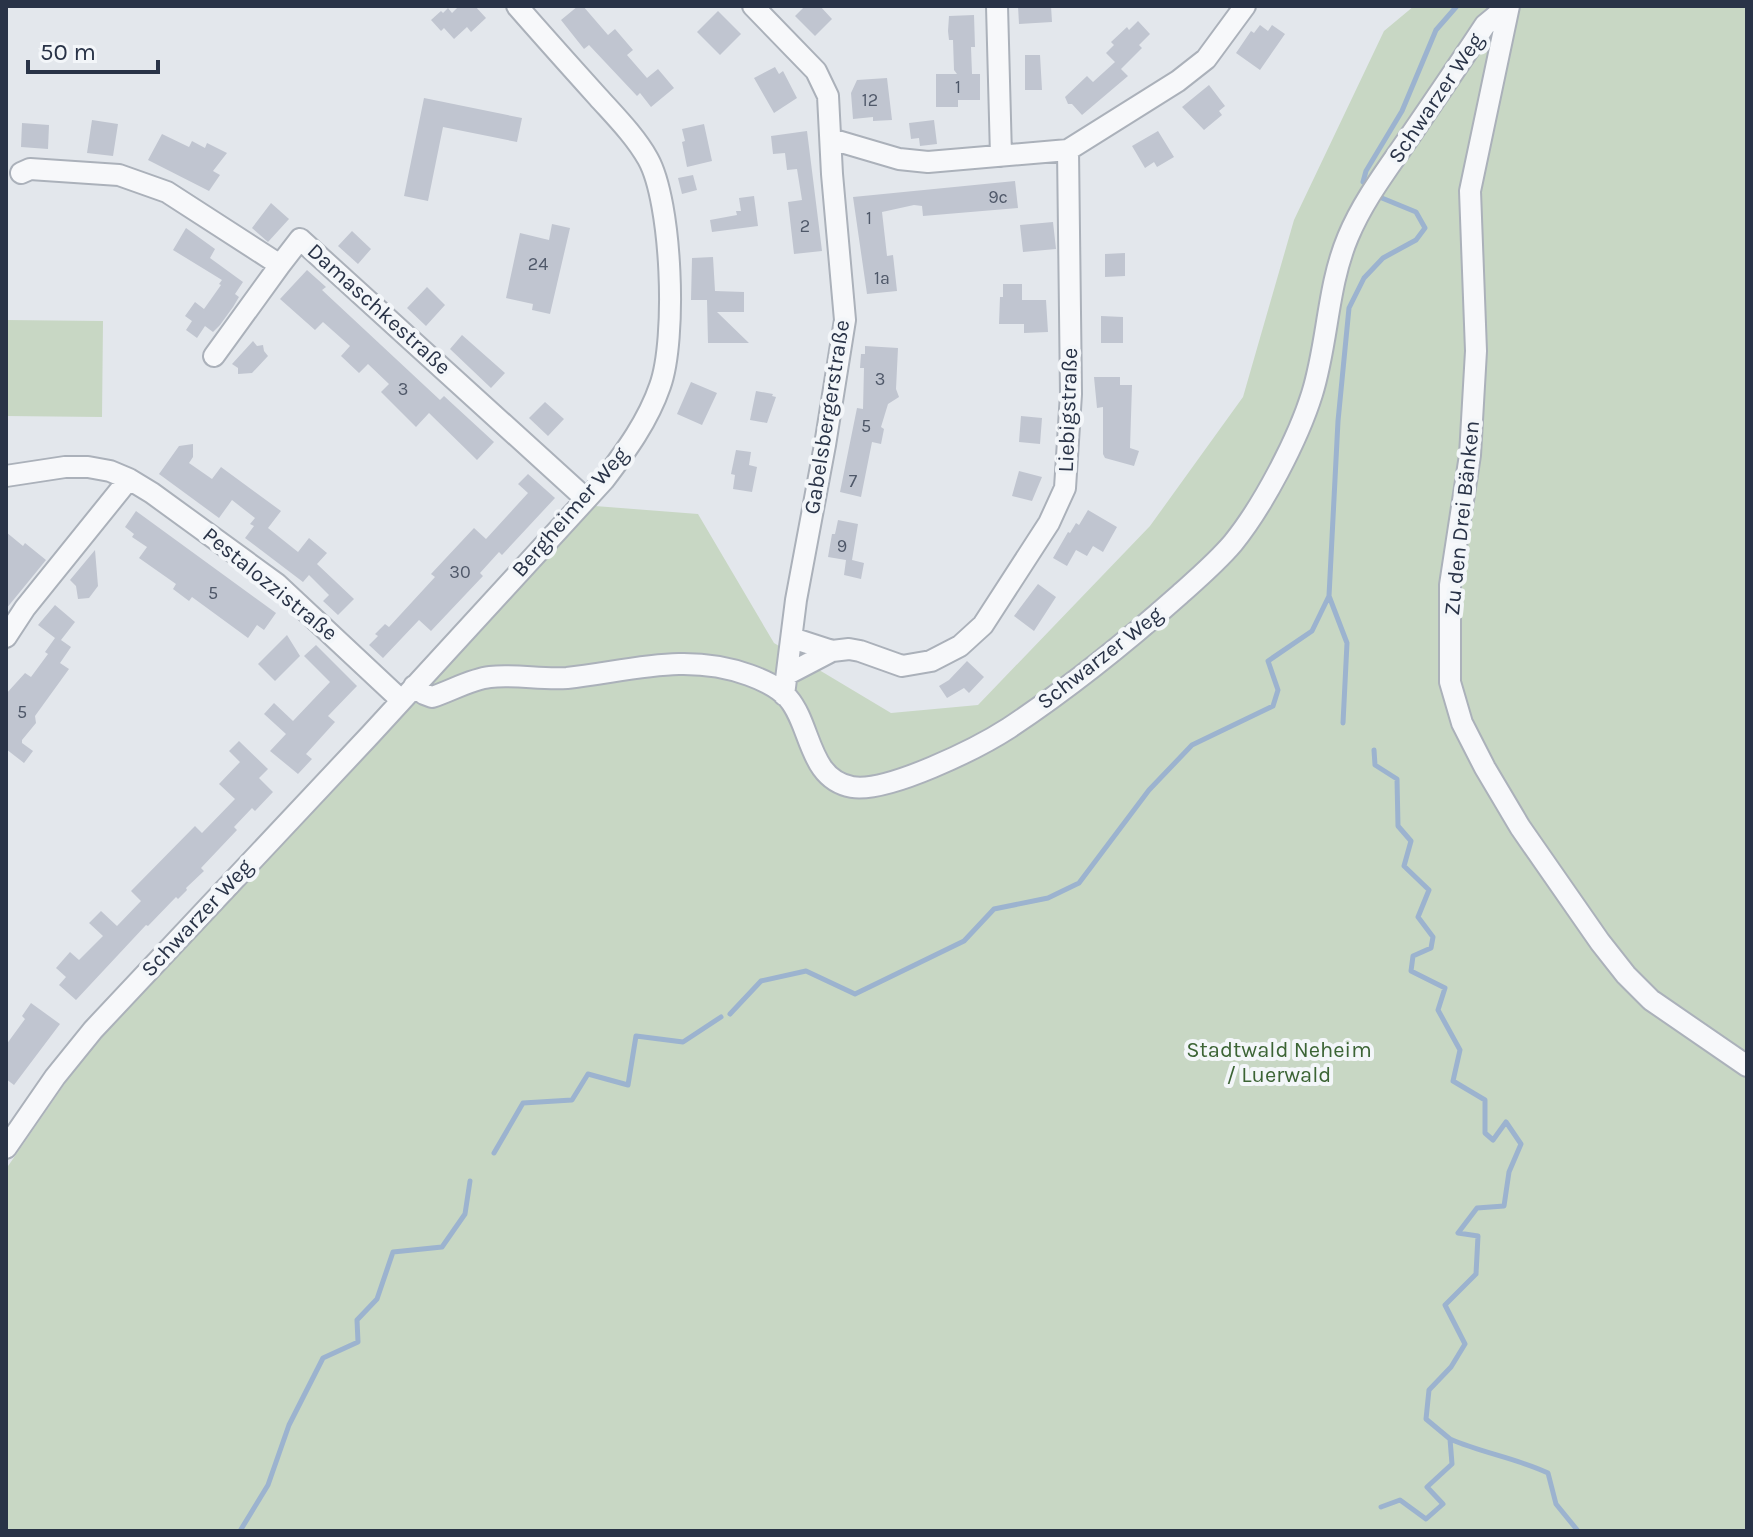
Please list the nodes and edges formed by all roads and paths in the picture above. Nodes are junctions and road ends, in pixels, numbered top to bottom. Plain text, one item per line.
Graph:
1 (753, 6) edge
2 (997, 6) edge
3 (1245, 6) edge
4 (1509, 6) edge
5 (530, 10) edge
6 (831, 139) junction
7 (1068, 150) junction
8 (1001, 156) junction
9 (21, 173) dead end
10 (280, 265) junction
11 (214, 356) dead end
12 (6, 476) edge
13 (129, 479) junction
14 (586, 499) junction
15 (6, 637) edge
16 (792, 638) junction
17 (832, 651) junction
18 (788, 674) junction
19 (408, 693) junction
20 (784, 695) junction
21 (1747, 1066) edge
22 (6, 1148) edge

1 - 6 street, Gabelsbergerstraße
2 - 8 street
3 - 7 street
4 - 20 street, Schwarzer Weg
4 - 21 street, Zu den Drei Bänken
5 - 14 street, Bergheimer Weg
6 - 8 street
6 - 16 street, Gabelsbergerstraße
7 - 8 street
7 - 17 street, Liebigstraße
9 - 10 street, Damaschkestraße
10 - 11 street
10 - 14 street, Damaschkestraße
12 - 13 street, Pestalozzistraße
13 - 15 street
13 - 19 street, Pestalozzistraße
14 - 19 street, Bergheimer Weg
16 - 17 street, Liebigstraße
16 - 18 street, Gabelsbergerstraße
17 - 18 street
18 - 20 street, Gabelsbergerstraße
19 - 20 street
19 - 22 street, Schwarzer Weg

